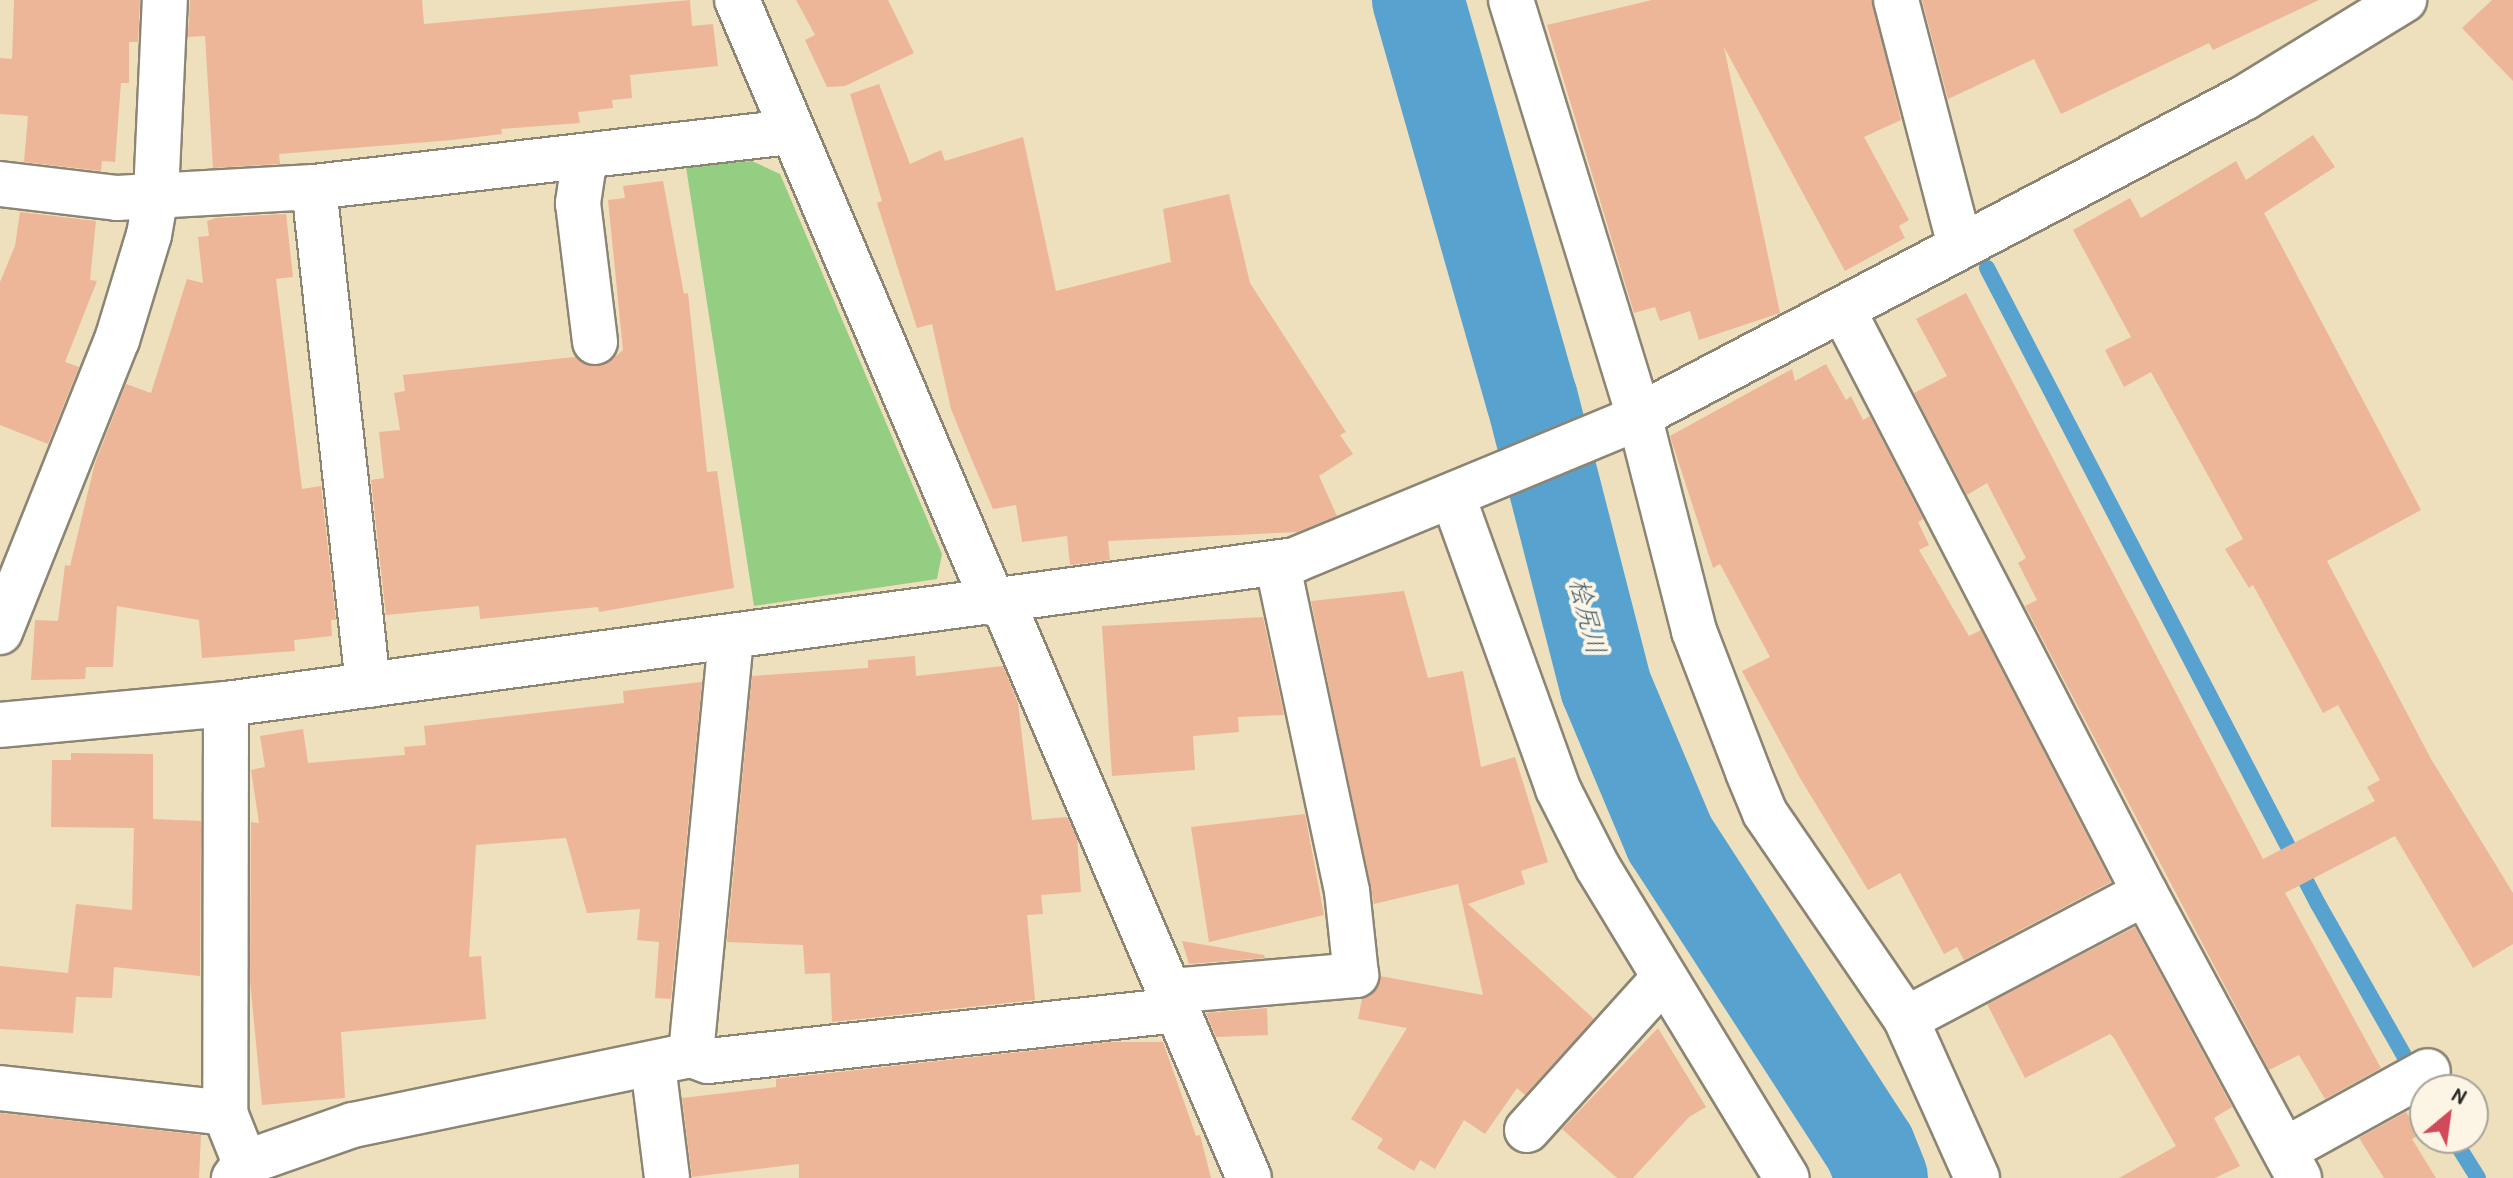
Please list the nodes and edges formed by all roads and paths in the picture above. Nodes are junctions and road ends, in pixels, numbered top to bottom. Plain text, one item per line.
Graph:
1 (165, 0) edge
2 (737, 0) edge
3 (1511, 0) edge
4 (1896, 0) edge
5 (2404, 0) edge
6 (792, 132) junction
7 (585, 156) junction
8 (0, 184) edge
9 (314, 187) junction
10 (156, 195) junction
11 (1960, 246) junction
12 (1843, 310) junction
13 (595, 342) dead end
14 (1632, 419) junction
15 (1462, 493) junction
16 (1277, 563) junction
17 (998, 603) junction
18 (0, 632) edge
19 (731, 638) junction
20 (368, 685) junction
21 (226, 704) junction
22 (0, 725) edge
23 (2145, 893) junction
24 (1664, 978) junction
25 (1174, 1000) junction
26 (1906, 1019) junction
27 (672, 1060) junction
28 (2409, 1082) edge
29 (0, 1088) edge
30 (225, 1113) junction
31 (1527, 1130) dead end
32 (2292, 1164) edge
33 (239, 1170) edge
34 (667, 1178) edge
35 (1249, 1178) edge
36 (1787, 1178) edge
37 (1977, 1178) edge

1 - 10 street
2 - 6 street
3 - 14 street
4 - 11 street
5 - 11 street
6 - 7 street
6 - 17 street
7 - 9 street
7 - 13 street
8 - 10 street
9 - 10 street
9 - 20 street
10 - 18 street
11 - 12 street
12 - 14 street
12 - 23 street
14 - 15 street
14 - 26 street
15 - 16 street
15 - 24 street
16 - 17 street
16 - 25 street
17 - 19 street
17 - 25 street
19 - 20 street
19 - 27 street
20 - 21 street
21 - 22 street
21 - 30 street
23 - 26 street
23 - 32 street
24 - 31 street
24 - 36 street
25 - 27 street
25 - 35 street
26 - 37 street
27 - 33 street
27 - 34 street
28 - 32 street
29 - 30 street
30 - 33 street

